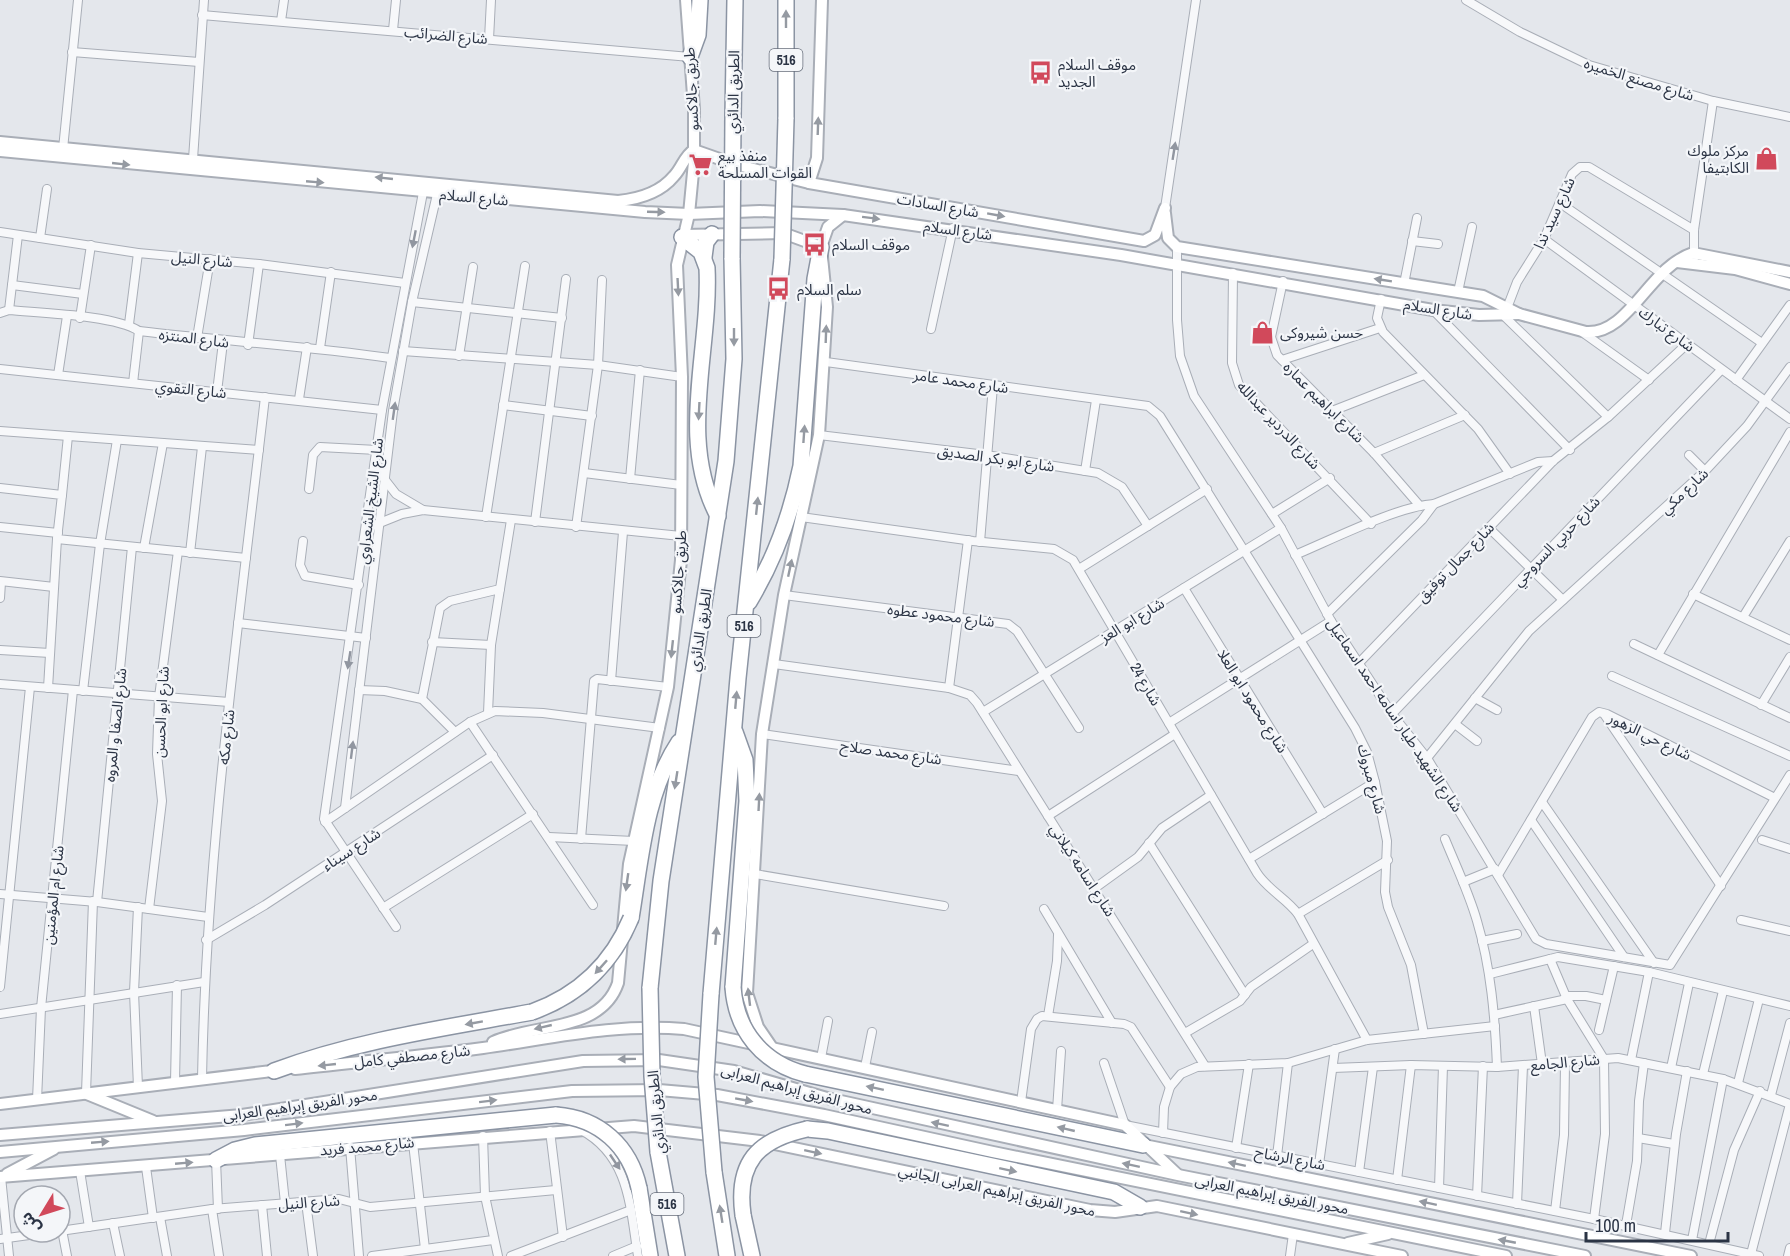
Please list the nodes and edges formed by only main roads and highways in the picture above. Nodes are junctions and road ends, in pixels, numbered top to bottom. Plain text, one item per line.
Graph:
1 (700, 0) edge
2 (735, 0) edge
3 (786, 0) edge
4 (690, 57) road end
5 (712, 234) road end
6 (683, 236) road end
7 (820, 247) road end
8 (704, 257) junction
9 (718, 516) junction
10 (746, 607) junction
11 (734, 728) junction
12 (683, 737) junction
13 (274, 1071) road end
14 (1143, 1145) road end
15 (216, 1160) road end
16 (1140, 1207) road end
17 (650, 1256) edge
18 (677, 1256) edge
19 (727, 1256) edge
20 (752, 1256) edge

1 - 4 highway
2 -> 9 highway, الطريق الدائري / 516, bridge
10 -> 3 highway, 516, bridge
5 - 8 highway
6 - 8 highway
10 -> 7 highway
8 -> 9 highway
9 - 12 highway, الطريق الدائري / 516
11 -> 10 highway, 516
14 -> 11 highway, bridge
19 -> 11 highway, 516, bridge
12 -> 13 highway, bridge
12 -> 18 highway, الطريق الدائري / 516, bridge
15 - 17 highway, bridge
20 -> 16 highway, bridge

